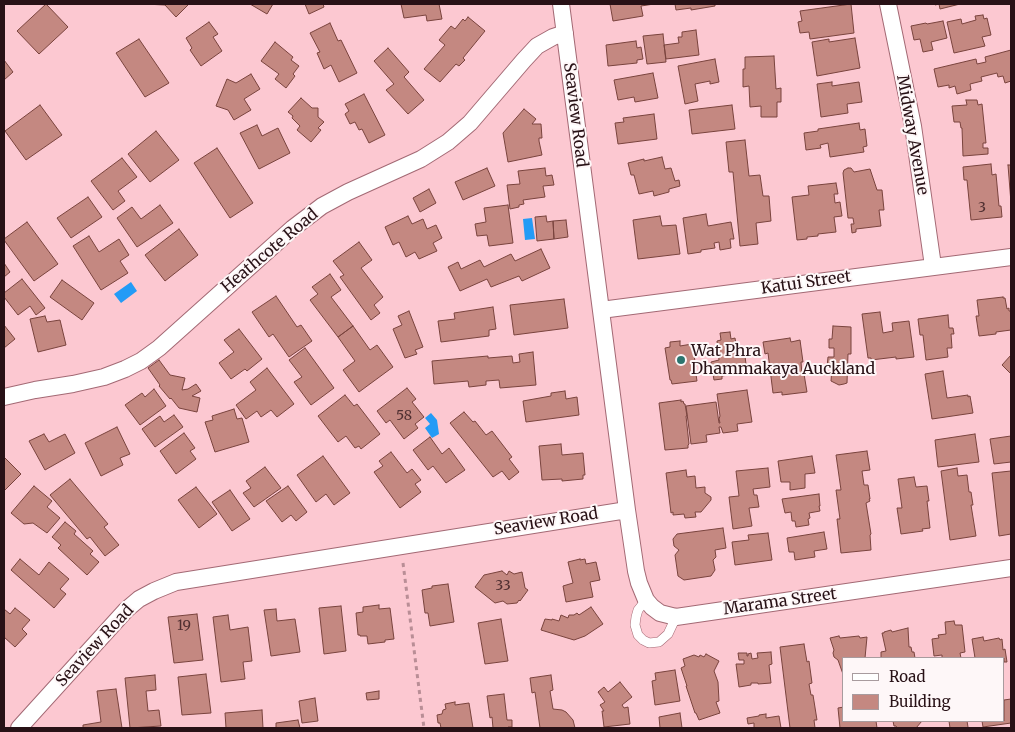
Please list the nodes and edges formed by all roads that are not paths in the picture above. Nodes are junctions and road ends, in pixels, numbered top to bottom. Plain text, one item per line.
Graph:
1 (561, 4) edge
2 (888, 4) edge
3 (565, 33) junction
4 (1011, 257) edge
5 (933, 266) junction
6 (601, 310) junction
7 (4, 396) edge
8 (626, 510) junction
9 (1011, 568) edge
10 (646, 600) junction
11 (676, 617) junction
12 (19, 728) edge

1 - 3 street, Seaview Road
2 - 5 street, Midway Avenue
3 - 6 street, Seaview Road
3 - 7 street, Heathcote Road
4 - 5 street, Katui Street
5 - 6 street, Katui Street
6 - 8 street, Seaview Road
8 - 10 street
8 - 12 street, Seaview Road
9 - 11 street, Marama Street
10 - 11 street
10 - 11 lane

